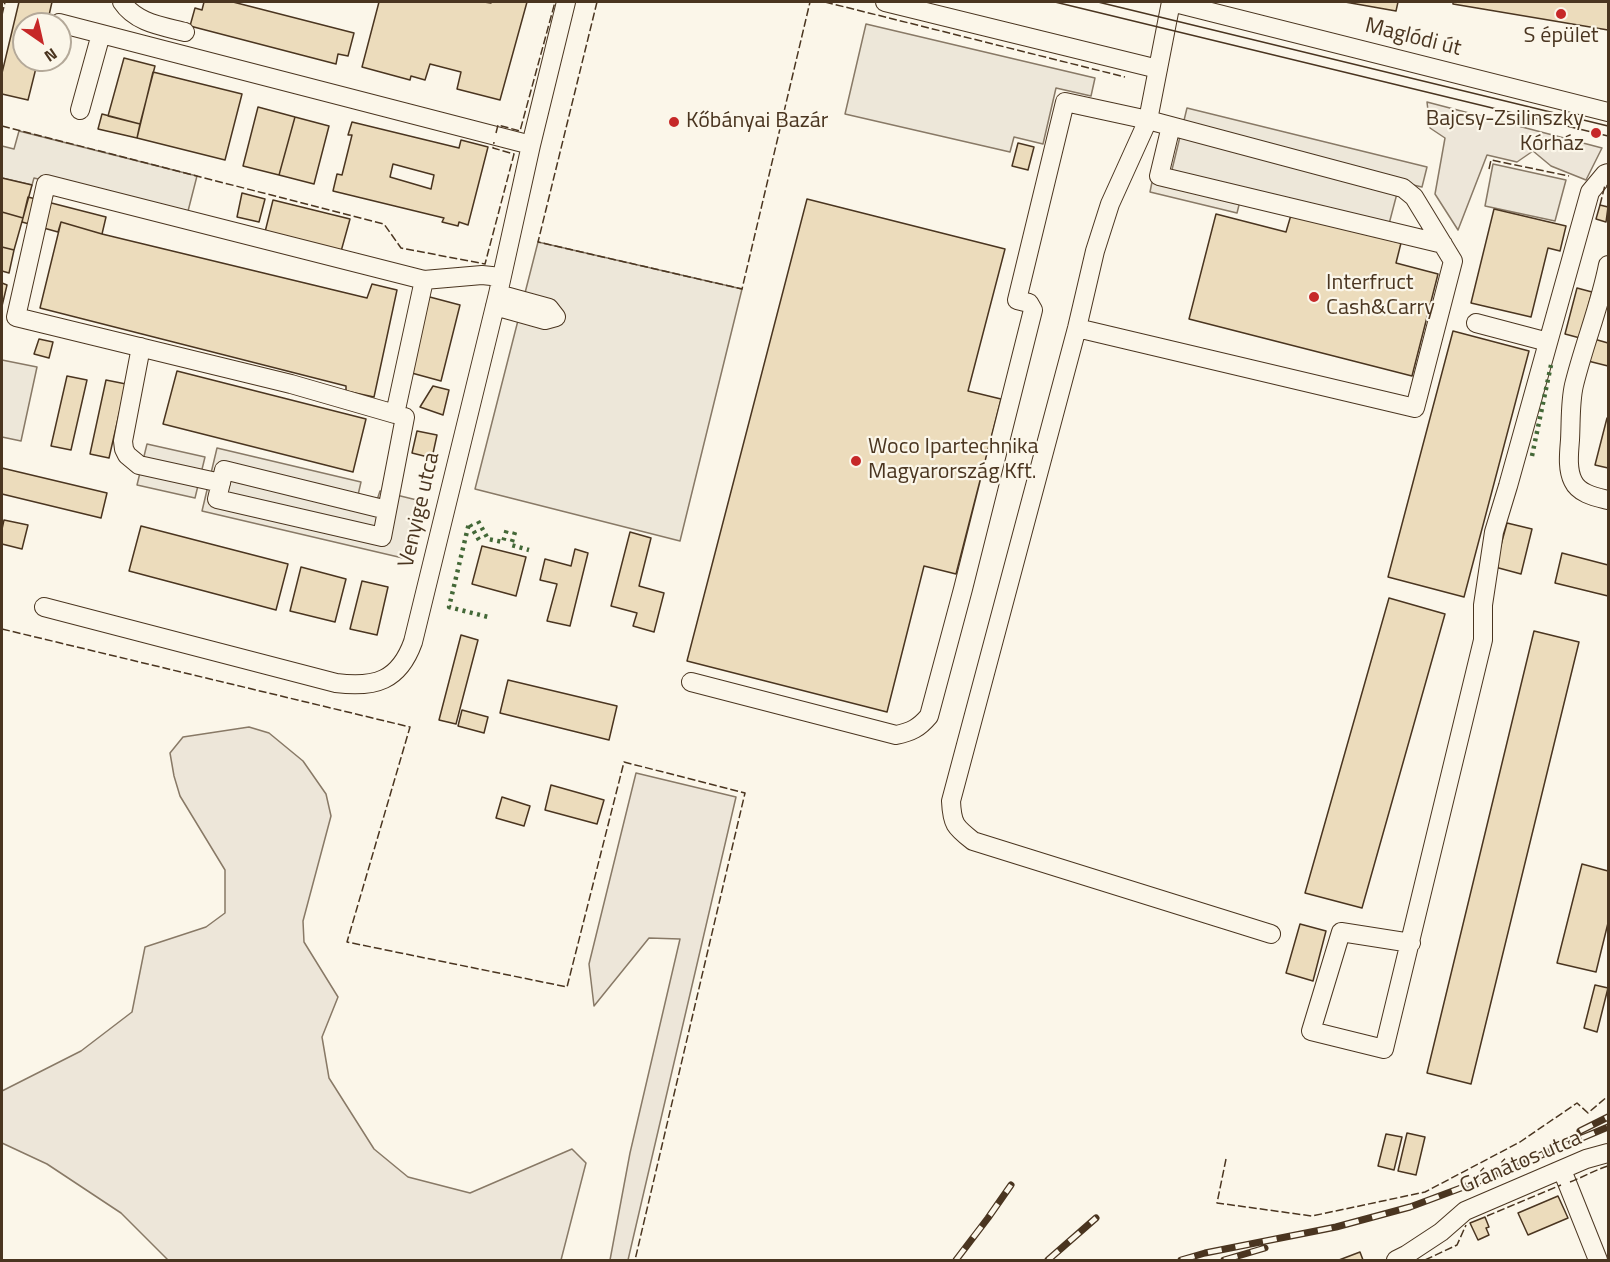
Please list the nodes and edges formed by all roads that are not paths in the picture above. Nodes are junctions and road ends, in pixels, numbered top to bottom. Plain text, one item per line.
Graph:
1 (122, 2) edge
2 (566, 2) edge
3 (885, 2) edge
4 (1171, 2) edge
5 (72, 26) edge
6 (185, 32) dead end
7 (101, 34) junction
8 (1158, 69) junction
9 (80, 110) dead end
10 (1608, 112) edge
11 (1148, 120) junction
12 (1171, 126) junction
13 (531, 145) junction
14 (1608, 173) edge
15 (1443, 244) junction
16 (1608, 266) edge
17 (424, 280) junction
18 (498, 292) junction
19 (1476, 323) dead end
20 (1077, 327) junction
21 (1548, 342) junction
22 (141, 347) junction
23 (405, 417) dead end
24 (221, 483) junction
25 (1608, 500) edge
26 (387, 510) junction
27 (44, 607) dead end
28 (691, 682) dead end
29 (1271, 934) dead end
30 (1410, 943) junction
31 (1608, 1153) edge
32 (1562, 1170) junction
33 (1601, 1255) edge
34 (1396, 1260) edge

1 - 6 street
2 - 13 street, Venyige utca
3 - 8 street
4 - 8 street
4 - 10 street, Maglódi út
5 - 7 street
7 - 9 street
7 - 13 street
8 - 11 street
11 - 12 street
11 - 20 street
11 - 28 street
12 - 15 street
12 - 15 street
13 - 18 street, Venyige utca
14 - 21 street
15 - 20 street
16 - 25 street
17 - 18 street
17 - 22 street
17 - 22 street
18 - 27 street, Venyige utca
19 - 21 street
20 - 29 street
21 - 30 street
22 - 24 street
23 - 26 street
24 - 26 street
24 - 26 street
30 - 30 street
31 - 32 street, Gránátos utca
32 - 33 street
32 - 34 street, Gránátos utca

